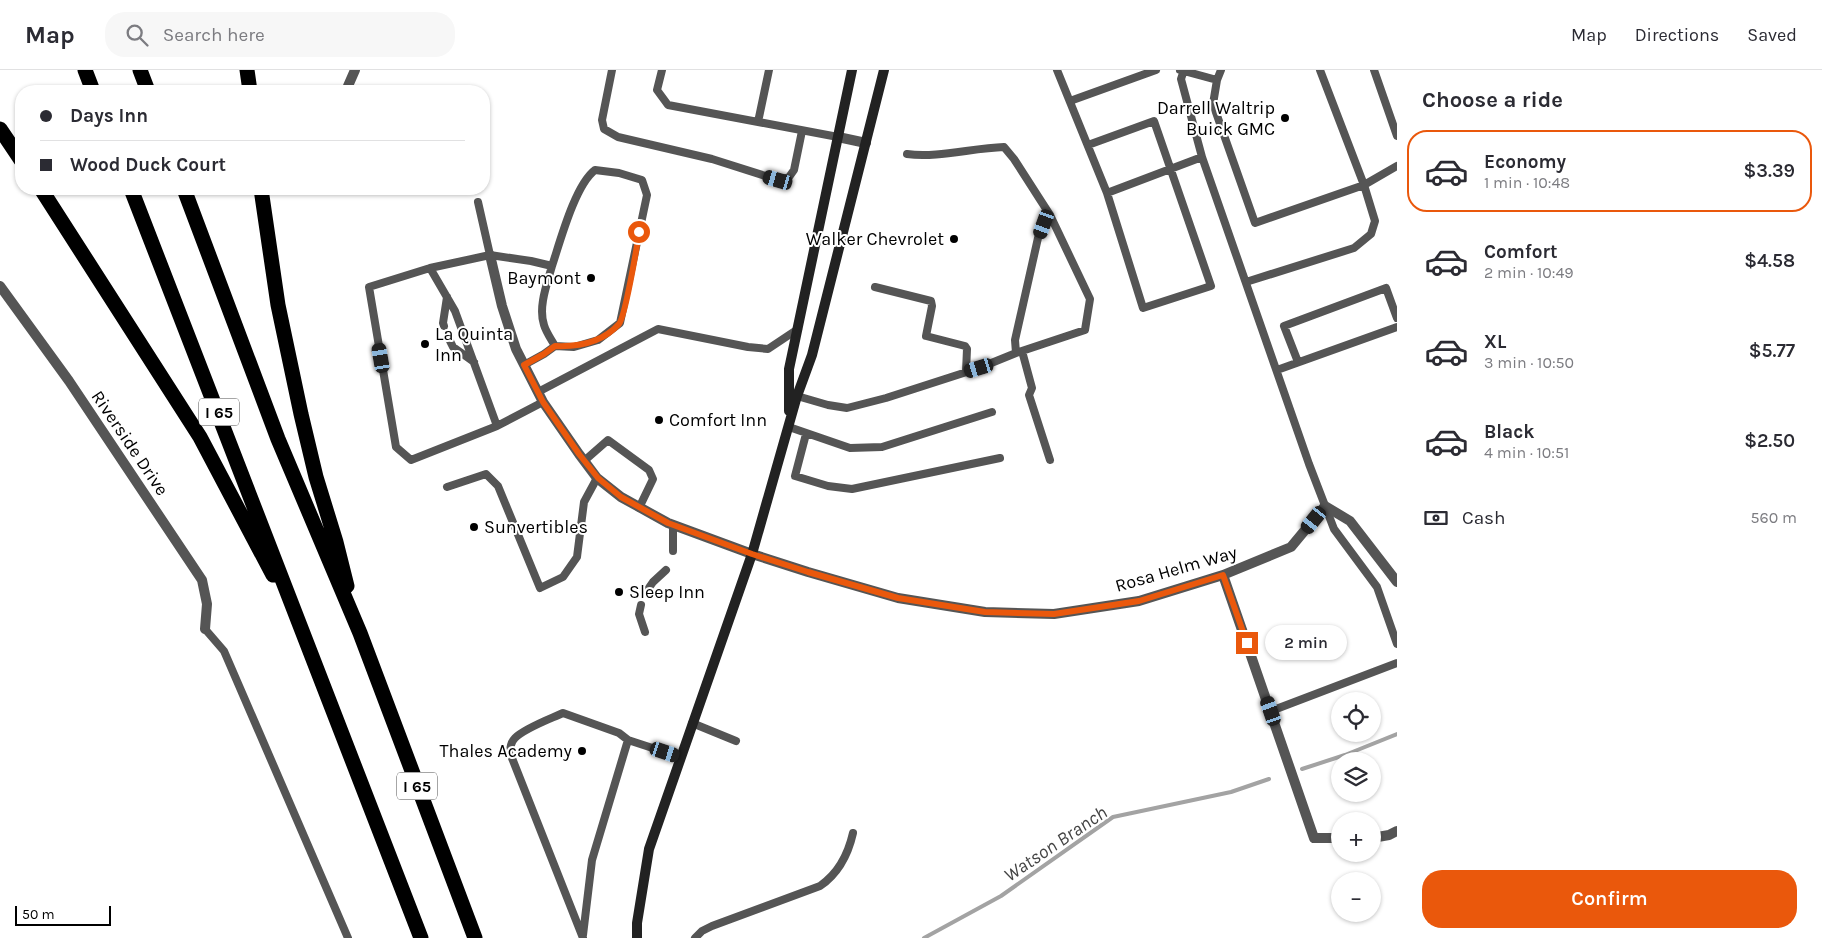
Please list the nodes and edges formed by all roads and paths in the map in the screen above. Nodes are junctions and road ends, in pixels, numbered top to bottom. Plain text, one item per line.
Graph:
1 (85, 70) edge
2 (140, 70) edge
3 (248, 70) edge
4 (355, 70) edge
5 (612, 70) edge
6 (662, 70) edge
7 (769, 70) edge
8 (852, 70) edge
9 (884, 70) edge
10 (1057, 70) edge
11 (1156, 70) edge
12 (1182, 70) edge
13 (1221, 70) edge
14 (1320, 70) edge
15 (1374, 70) edge
16 (1217, 80) junction
17 (91, 85) edge
18 (146, 85) edge
19 (249, 85) edge
20 (348, 85) edge
21 (1070, 101) junction
22 (758, 122) junction
23 (0, 129) edge
24 (802, 131) junction
25 (1397, 136) edge
26 (838, 138) junction
27 (866, 143) junction
28 (1088, 145) junction
29 (15, 151) edge
30 (907, 154) dead end
31 (1202, 158) junction
32 (1397, 166) edge
33 (1170, 169) junction
34 (1364, 185) junction
35 (1107, 193) junction
36 (45, 195) edge
37 (134, 195) edge
38 (186, 195) edge
39 (262, 195) edge
40 (478, 202) dead end
41 (1050, 215) junction
42 (490, 255) junction
43 (552, 266) junction
44 (430, 268) junction
45 (1246, 282) junction
46 (0, 286) edge
47 (875, 287) dead end
48 (447, 297) junction
49 (1397, 318) edge
50 (444, 326) dead end
51 (1397, 327) edge
52 (798, 329) junction
53 (450, 341) dead end
54 (555, 346) junction
55 (1019, 352) junction
56 (474, 362) junction
57 (1298, 362) junction
58 (524, 365) junction
59 (1277, 370) junction
60 (966, 372) junction
61 (538, 392) junction
62 (797, 396) junction
63 (543, 402) junction
64 (992, 412) dead end
65 (497, 426) junction
66 (789, 427) junction
67 (806, 434) junction
68 (1000, 458) dead end
69 (1050, 460) dead end
70 (584, 461) junction
71 (598, 478) junction
72 (447, 487) dead end
73 (1325, 506) junction
74 (640, 508) junction
75 (672, 525) junction
76 (673, 551) dead end
77 (752, 554) junction
78 (666, 570) dead end
79 (1223, 575) junction
80 (1397, 582) edge
81 (646, 592) dead end
82 (641, 605) dead end
83 (205, 629) joint
84 (645, 632) dead end
85 (360, 633) junction
86 (305, 636) junction
87 (1397, 644) edge
88 (1397, 664) edge
89 (1271, 711) junction
90 (692, 723) junction
91 (628, 740) junction
92 (736, 741) dead end
93 (680, 757) junction
94 (1397, 831) edge
95 (853, 833) dead end
96 (1381, 836) edge
97 (1331, 838) edge
98 (348, 938) edge
99 (421, 938) edge
100 (475, 938) edge
101 (583, 938) edge
102 (637, 938) edge
103 (695, 938) edge

1 - 17 highway
2 - 18 highway
3 - 19 highway
4 - 20 street
5 - 24 lane
6 - 22 lane
7 - 22 lane
8 - 26 main road
9 - 27 main road
10 - 21 lane
11 - 21 lane
12 - 16 lane
12 - 31 lane
13 - 16 lane
14 - 34 lane
15 - 25 lane
16 - 34 lane
21 - 28 lane
22 - 24 lane
23 - 29 highway
24 - 26 lane
26 - 27 street
26 - 52 main road
27 - 62 main road
28 - 33 lane
28 - 35 lane
30 - 41 lane
31 - 33 lane
31 - 45 lane
32 - 34 lane
33 - 35 lane
33 - 35 lane
34 - 45 lane
36 - 86 highway
37 - 86 highway, I 65
38 - 85 highway, I 65
39 - 85 highway
40 - 42 lane
41 - 55 lane
41 - 55 lane
42 - 43 lane
42 - 44 lane
42 - 58 street, Rosa Helm Way
43 - 54 lane
43 - 54 lane
44 - 48 lane
44 - 65 lane
45 - 59 lane
46 - 83 street, Riverside Drive
47 - 60 lane
48 - 50 lane
48 - 56 lane
49 - 57 lane
51 - 57 lane
52 - 61 lane
52 - 66 main road
53 - 56 lane
54 - 58 lane
55 - 60 lane
55 - 69 lane
56 - 65 lane
57 - 59 lane
58 - 61 street, Rosa Helm Way
59 - 73 lane
60 - 62 lane
61 - 63 street, Rosa Helm Way
62 - 66 main road
63 - 65 lane
63 - 70 street, Rosa Helm Way
64 - 67 lane
66 - 67 lane
66 - 77 main road
67 - 68 lane
70 - 71 street, Rosa Helm Way
70 - 74 lane
71 - 72 lane
71 - 74 street, Rosa Helm Way
73 - 79 street, Rosa Helm Way
73 - 80 street
73 - 87 lane
74 - 75 street, Rosa Helm Way
75 - 76 lane
75 - 77 street, Rosa Helm Way
77 - 79 street, Rosa Helm Way
77 - 90 main road
78 - 81 lane
79 - 89 street
82 - 84 lane
83 - 98 lane
85 - 100 highway, I 65
86 - 99 highway, I 65
88 - 89 lane
89 - 97 street
90 - 92 lane
90 - 93 main road
91 - 93 lane
91 - 101 lane
91 - 101 lane
93 - 102 main road
94 - 96 street
95 - 103 lane

